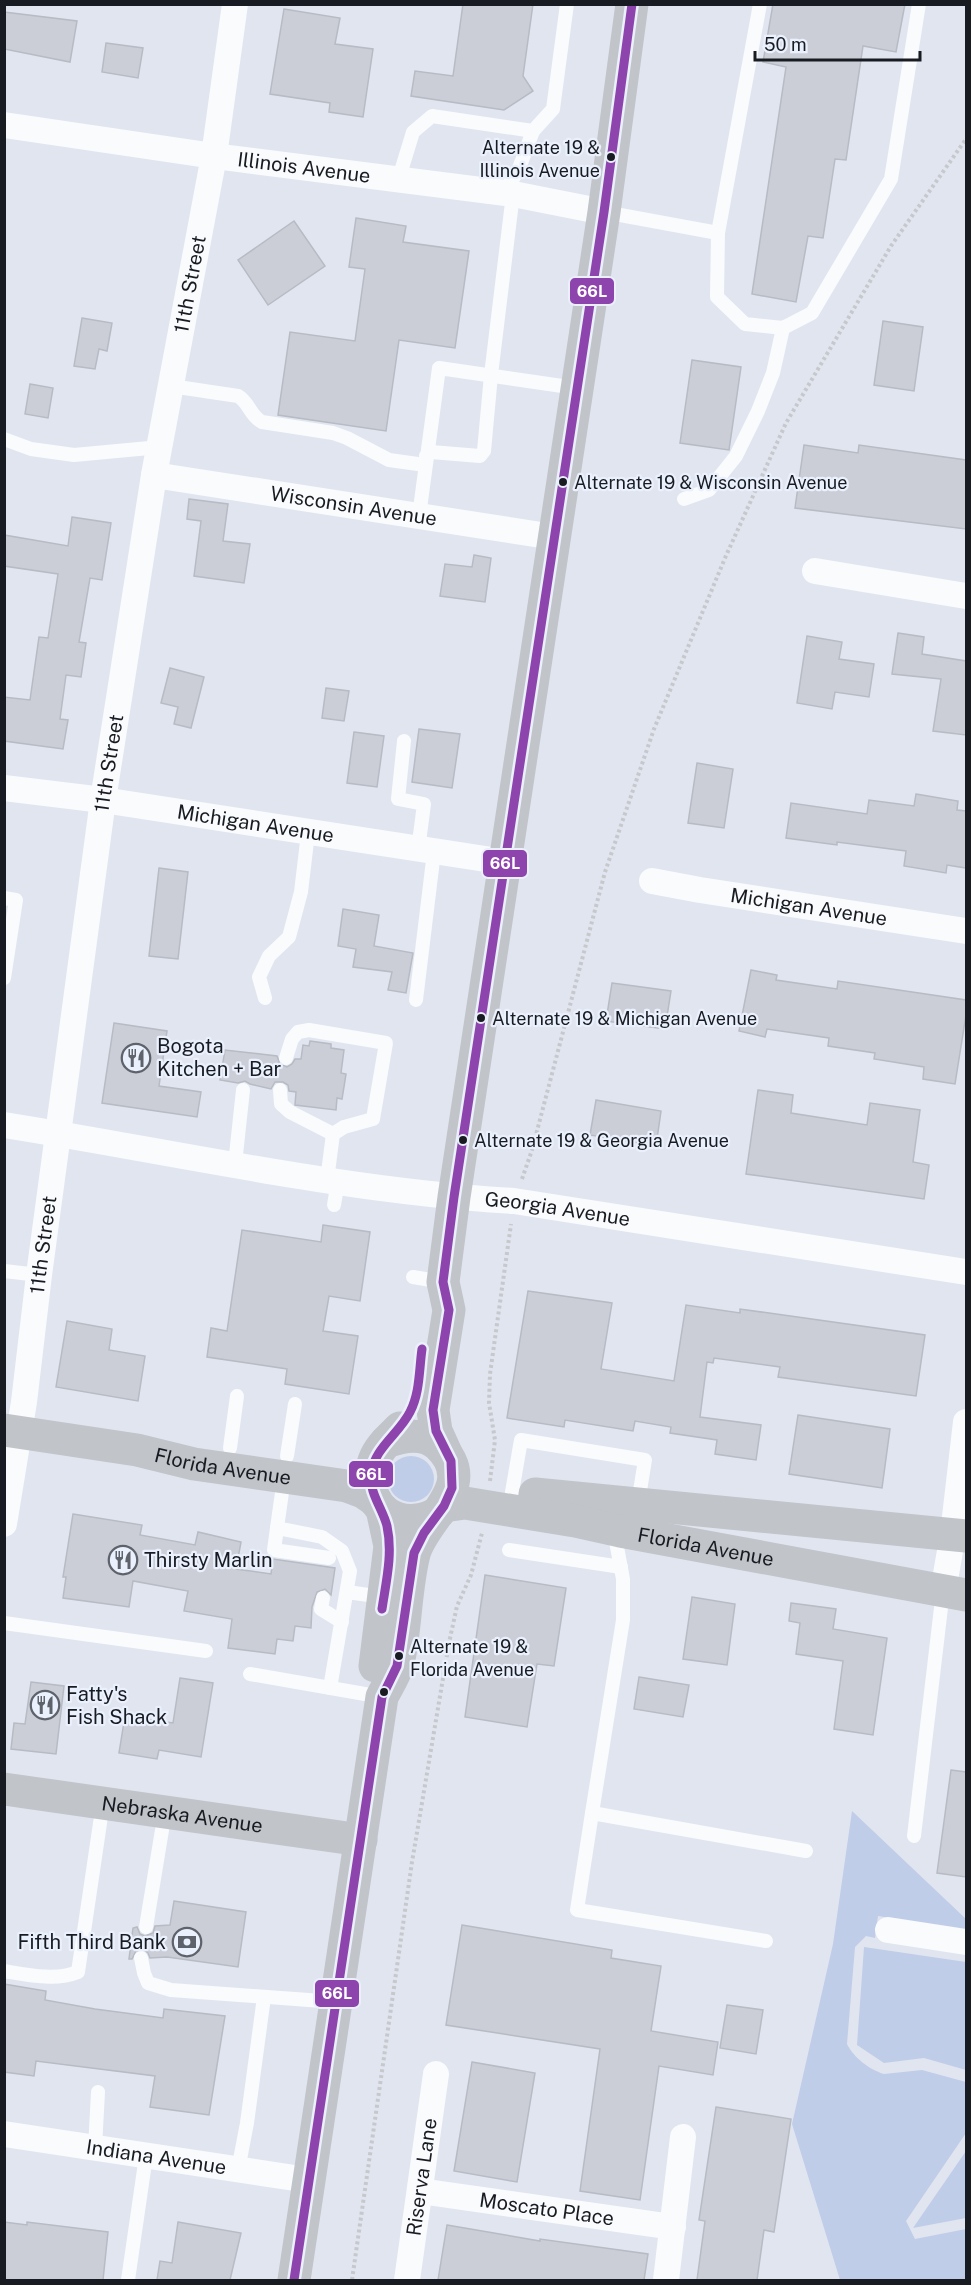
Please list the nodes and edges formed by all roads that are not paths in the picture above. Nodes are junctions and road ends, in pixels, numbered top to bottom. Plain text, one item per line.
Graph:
1 (235, 4) edge
2 (567, 4) edge
3 (632, 4) edge
4 (760, 4) edge
5 (919, 4) edge
6 (4, 125) edge
7 (533, 131) junction
8 (214, 156) junction
9 (399, 181) junction
10 (508, 193) junction
11 (604, 212) junction
12 (718, 233) junction
13 (783, 328) junction
14 (491, 375) junction
15 (171, 386) junction
16 (576, 388) junction
17 (4, 439) edge
18 (160, 447) junction
19 (426, 461) junction
20 (154, 475) junction
21 (684, 500) dead end
22 (419, 516) junction
23 (554, 537) junction
24 (815, 571) dead end
25 (966, 596) edge
26 (404, 741) dead end
27 (4, 788) edge
28 (103, 800) junction
29 (308, 833) junction
30 (426, 851) junction
31 (505, 862) junction
32 (652, 881) dead end
33 (4, 898) edge
34 (966, 931) edge
35 (4, 978) edge
36 (265, 998) dead end
37 (416, 1000) dead end
38 (286, 1058) dead end
39 (243, 1090) dead end
40 (280, 1090) dead end
41 (4, 1125) edge
42 (58, 1134) junction
43 (333, 1134) junction
44 (235, 1164) junction
45 (333, 1189) junction
46 (454, 1197) junction
47 (4, 1271) edge
48 (966, 1272) edge
49 (39, 1275) junction
50 (428, 1280) junction
51 (237, 1396) dead end
52 (295, 1404) dead end
53 (966, 1422) edge
54 (12, 1431) edge
55 (230, 1448) junction
56 (382, 1448) junction
57 (137, 1450) junction
58 (449, 1457) junction
59 (285, 1467) junction
60 (496, 1496) junction
61 (638, 1503) junction
62 (379, 1505) junction
63 (442, 1509) junction
64 (4, 1524) edge
65 (277, 1528) junction
66 (614, 1530) junction
67 (960, 1535) edge
68 (331, 1543) junction
69 (509, 1550) dead end
70 (621, 1567) junction
71 (347, 1592) junction
72 (955, 1593) edge
73 (384, 1597) junction
74 (323, 1598) dead end
75 (342, 1622) junction
76 (4, 1623) edge
77 (207, 1651) dead end
78 (250, 1674) dead end
79 (330, 1688) junction
80 (382, 1697) junction
81 (4, 1789) edge
82 (103, 1803) junction
83 (165, 1812) junction
84 (592, 1814) junction
85 (914, 1836) dead end
86 (361, 1840) junction
87 (806, 1851) dead end
88 (146, 1927) dead end
89 (888, 1930) dead end
90 (766, 1941) dead end
91 (966, 1942) edge
92 (141, 1958) dead end
93 (4, 1971) edge
94 (264, 1997) junction
95 (336, 2002) junction
96 (436, 2074) dead end
97 (98, 2092) dead end
98 (4, 2134) edge
99 (683, 2137) dead end
100 (95, 2148) junction
101 (146, 2156) junction
102 (238, 2170) junction
103 (308, 2181) junction
104 (420, 2191) junction
105 (673, 2227) junction
106 (128, 2280) edge
107 (294, 2280) edge
108 (407, 2280) edge
109 (666, 2280) edge

1 - 8 street, 11th Street
2 - 7 lane
3 - 11 main road
4 - 12 lane
5 - 13 lane
6 - 8 street, Illinois Avenue
7 - 9 lane
7 - 10 lane
8 - 9 street, Illinois Avenue
8 - 15 street, 11th Street
9 - 10 street, Illinois Avenue
10 - 11 street, Illinois Avenue
10 - 14 lane
11 - 12 lane
11 - 16 main road
12 - 13 lane
13 - 21 lane
14 - 16 lane
14 - 19 lane
14 - 19 lane
15 - 18 street, 11th Street
15 - 19 lane
16 - 23 main road
17 - 18 lane
18 - 20 street, 11th Street
19 - 22 lane
20 - 22 street, Wisconsin Avenue
20 - 28 street, 11th Street
22 - 23 street, Wisconsin Avenue
23 - 31 main road
24 - 25 street
26 - 30 lane
27 - 28 street, Michigan Avenue
28 - 29 street, Michigan Avenue
28 - 42 street, 11th Street
29 - 30 street, Michigan Avenue
29 - 36 lane
30 - 31 street, Michigan Avenue
30 - 37 lane
31 - 46 main road
32 - 34 street, Michigan Avenue
33 - 35 lane
38 - 43 lane
39 - 44 lane
40 - 43 lane
41 - 42 street, Georgia Avenue
42 - 44 street, Georgia Avenue
42 - 49 street, 11th Street
43 - 45 lane
44 - 45 street, Georgia Avenue
45 - 46 street, Georgia Avenue
46 - 48 street, Georgia Avenue
46 - 50 main road
47 - 49 lane
49 - 54 street, 11th Street
50 - 56 main road
50 - 58 main road
51 - 55 lane
52 - 59 lane
53 - 67 street
54 - 57 main road, Florida Avenue
54 - 64 street, 11th Street
55 - 57 main road, Florida Avenue
55 - 59 main road, Florida Avenue
56 - 58 main road
56 - 59 main road, Florida Avenue
56 - 62 main road
57 - 59 main road, Florida Avenue
58 - 60 main road, Florida Avenue
58 - 63 main road
59 - 62 main road, Florida Avenue
59 - 65 lane
60 - 61 main road, Florida Avenue
60 - 61 lane
60 - 63 main road, Florida Avenue
60 - 66 main road, Florida Avenue
61 - 67 main road, Florida Avenue
62 - 63 main road
62 - 73 main road
63 - 80 main road
65 - 68 lane
65 - 68 lane
66 - 70 lane
66 - 72 main road, Florida Avenue
67 - 72 street
68 - 71 lane
69 - 70 lane
70 - 84 lane
71 - 73 lane
71 - 75 lane
72 - 85 lane
73 - 80 main road
74 - 75 lane
75 - 79 lane
76 - 77 lane
78 - 79 lane
79 - 80 lane
80 - 86 main road
81 - 82 main road, Nebraska Avenue
82 - 83 main road, Nebraska Avenue
82 - 93 lane
83 - 86 main road, Nebraska Avenue
83 - 88 lane
84 - 87 lane
84 - 90 lane
86 - 95 main road
89 - 91 street
92 - 94 lane
94 - 95 lane
94 - 102 lane
95 - 103 main road
96 - 104 street, Riserva Lane
97 - 100 lane
98 - 100 street, Indiana Avenue
99 - 105 street
100 - 101 street, Indiana Avenue
101 - 102 street, Indiana Avenue
101 - 106 lane
102 - 103 street, Indiana Avenue
103 - 107 main road
104 - 105 street, Moscato Place
104 - 108 street, Riserva Lane
105 - 109 street

